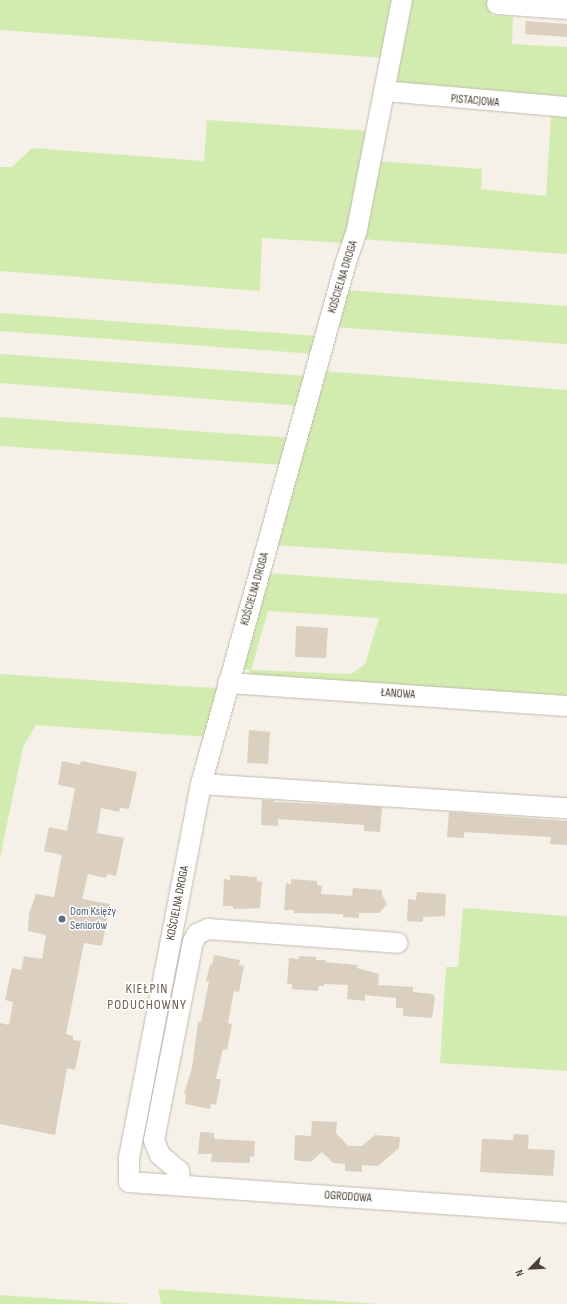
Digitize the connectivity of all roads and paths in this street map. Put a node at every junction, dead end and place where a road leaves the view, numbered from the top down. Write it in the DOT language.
graph roads {
  1 [pos="402,0"];
  2 [pos="523,3"];
  3 [pos="497,4"];
  4 [pos="567,8"];
  5 [pos="384,91"];
  6 [pos="567,107"];
  7 [pos="228,682"];
  8 [pos="567,706"];
  9 [pos="201,784"];
  10 [pos="567,808"];
  11 [pos="397,943"];
  12 [pos="129,1182"];
  13 [pos="180,1184"];
  14 [pos="567,1213"];
  1 -- 5 [label="street, KOŚCIELNA DROGA"];
  2 -- 3 [label="street"];
  2 -- 4 [label="street"];
  5 -- 6 [label="street, PISTACJOWA"];
  5 -- 7 [label="street, KOŚCIELNA DROGA"];
  7 -- 8 [label="street, ŁANOWA"];
  7 -- 9 [label="street, KOŚCIELNA DROGA"];
  9 -- 10 [label="street"];
  9 -- 12 [label="street, KOŚCIELNA DROGA"];
  11 -- 13 [label="street"];
  12 -- 13 [label="street, OGRODOWA"];
  13 -- 14 [label="street, OGRODOWA"];
}
